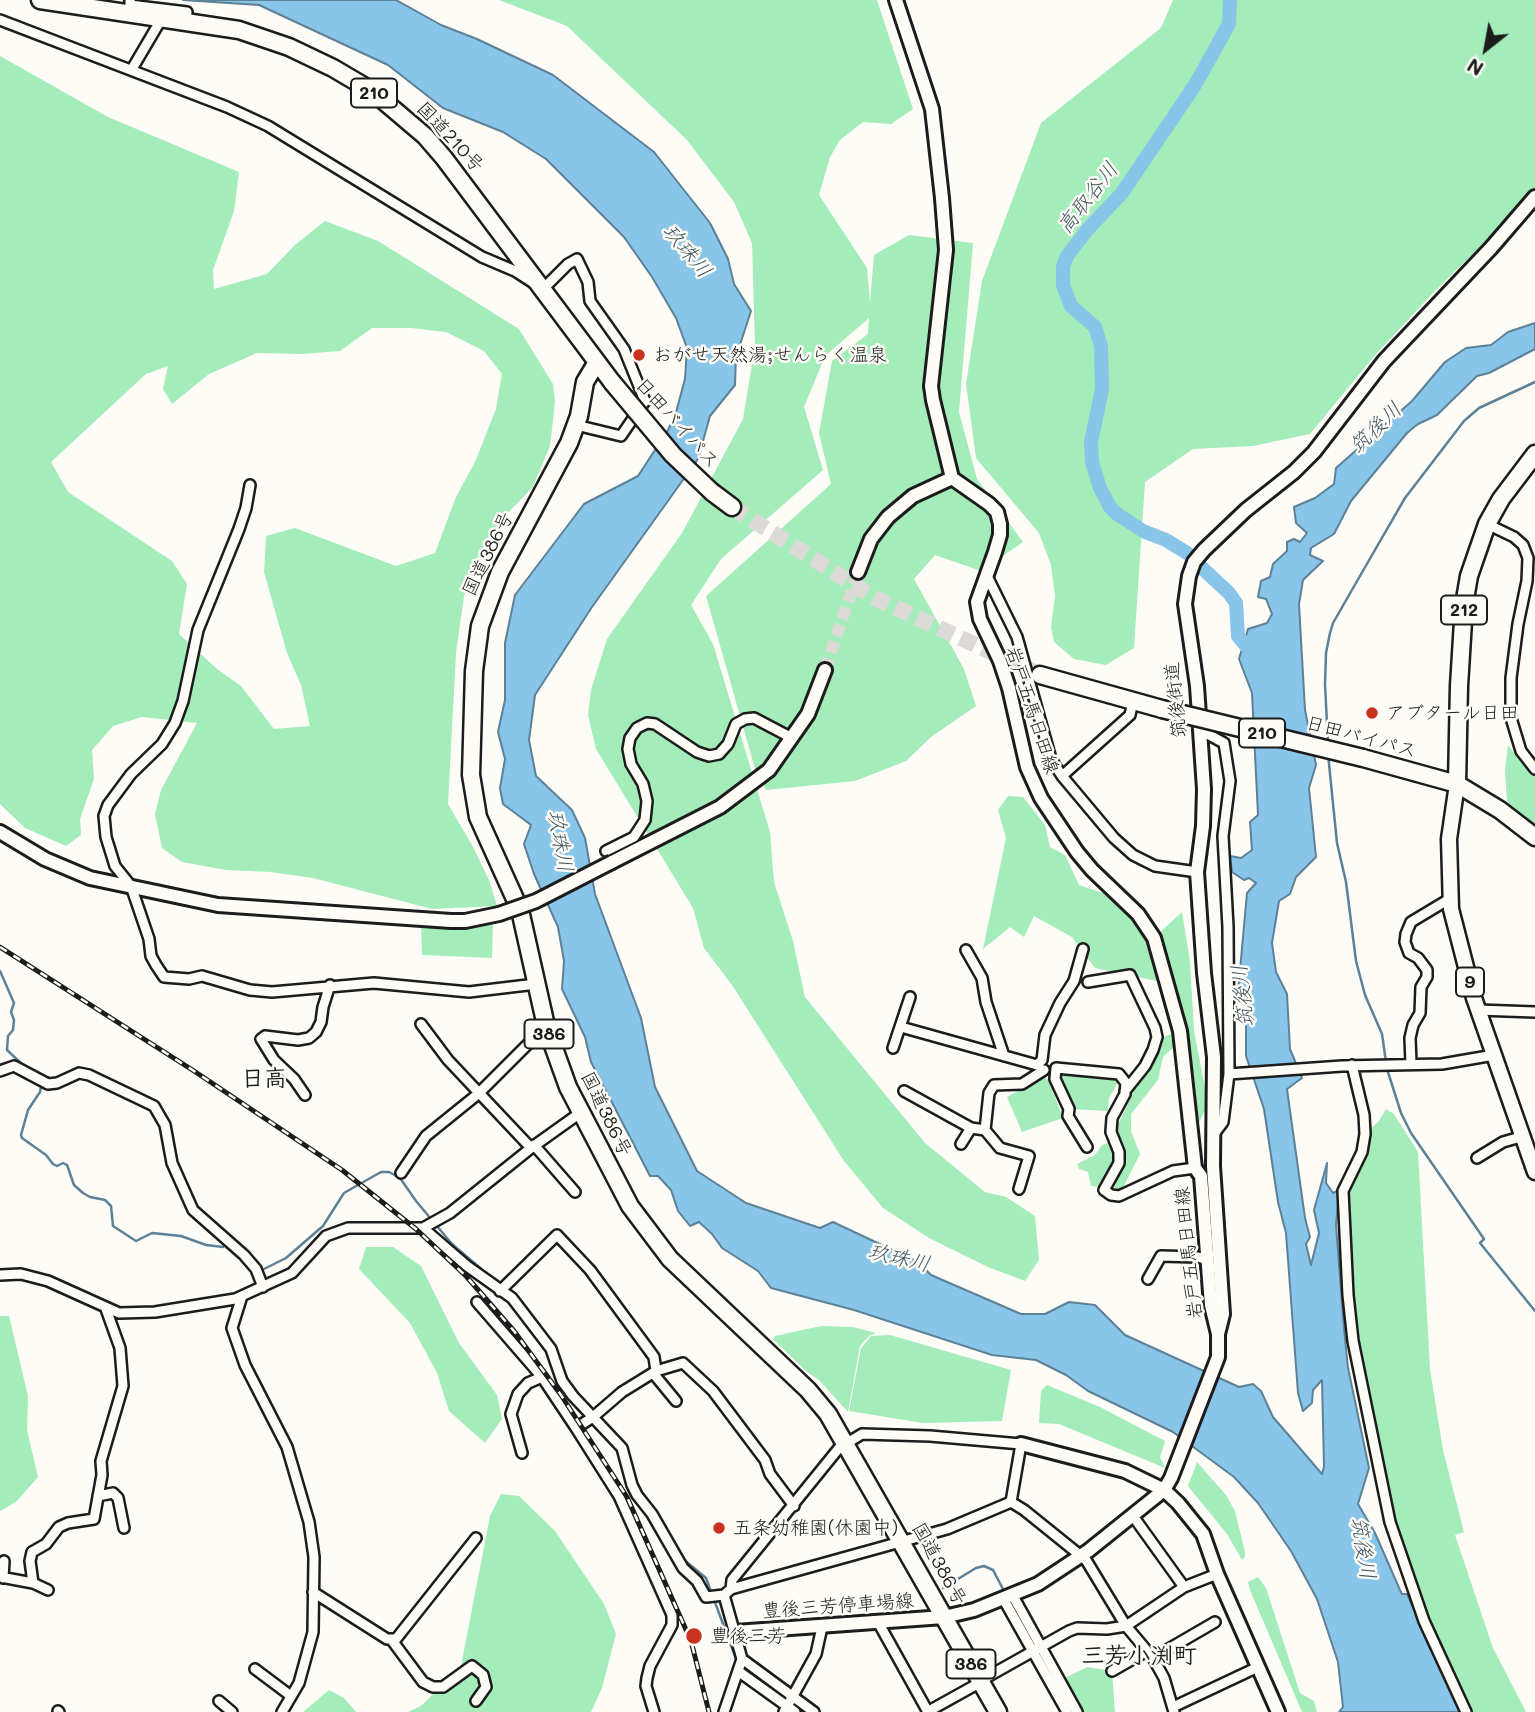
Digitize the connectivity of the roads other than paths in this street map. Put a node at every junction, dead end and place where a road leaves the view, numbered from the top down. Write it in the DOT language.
graph roads {
  1 [pos="40,0"];
  2 [pos="130,0"];
  3 [pos="896,0"];
  4 [pos="162,18"];
  5 [pos="0,20"];
  6 [pos="186,21"];
  7 [pos="132,69"];
  8 [pos="1535,197"];
  9 [pos="543,289"];
  10 [pos="597,362"];
  11 [pos="576,425"];
  12 [pos="1535,454"];
  13 [pos="952,478"];
  14 [pos="250,485"];
  15 [pos="732,507"];
  16 [pos="1487,524"];
  17 [pos="858,572"];
  18 [pos="988,578"];
  19 [pos="825,670"];
  20 [pos="1040,675"];
  21 [pos="1133,701"];
  22 [pos="1200,730"];
  23 [pos="793,738"];
  24 [pos="1535,769"];
  25 [pos="1062,776"];
  26 [pos="1457,784"];
  27 [pos="0,832"];
  28 [pos="1535,837"];
  29 [pos="609,857"];
  30 [pos="1197,872"];
  31 [pos="131,886"];
  32 [pos="1451,898"];
  33 [pos="1083,949"];
  34 [pos="966,950"];
  35 [pos="1088,982"];
  36 [pos="536,984"];
  37 [pos="330,985"];
  38 [pos="910,998"];
  39 [pos="1478,1010"];
  40 [pos="1535,1012"];
  41 [pos="421,1024"];
  42 [pos="547,1026"];
  43 [pos="901,1027"];
  44 [pos="893,1048"];
  45 [pos="1494,1055"];
  46 [pos="1004,1056"];
  47 [pos="1411,1064"];
  48 [pos="1347,1065"];
  49 [pos="1040,1068"];
  50 [pos="0,1070"];
  51 [pos="1229,1074"];
  52 [pos="1055,1075"];
  53 [pos="904,1091"];
  54 [pos="1125,1091"];
  55 [pos="478,1094"];
  56 [pos="305,1095"];
  57 [pos="580,1113"];
  58 [pos="971,1128"];
  59 [pos="985,1130"];
  60 [pos="1212,1135"];
  61 [pos="961,1144"];
  62 [pos="1529,1144"];
  63 [pos="532,1146"];
  64 [pos="1087,1147"];
  65 [pos="1477,1158"];
  66 [pos="1195,1167"];
  67 [pos="1535,1172"];
  68 [pos="401,1173"];
  69 [pos="1019,1189"];
  70 [pos="575,1192"];
  71 [pos="426,1226"];
  72 [pos="1209,1260"];
  73 [pos="0,1275"];
  74 [pos="1148,1279"];
  75 [pos="264,1287"];
  76 [pos="503,1288"];
  77 [pos="242,1296"];
  78 [pos="477,1302"];
  79 [pos="106,1309"];
  80 [pos="1218,1334"];
  81 [pos="654,1372"];
  82 [pos="542,1377"];
  83 [pos="676,1401"];
  84 [pos="596,1414"];
  85 [pos="576,1428"];
  86 [pos="847,1443"];
  87 [pos="1021,1444"];
  88 [pos="522,1453"];
  89 [pos="1164,1490"];
  90 [pos="98,1496"];
  91 [pos="1011,1502"];
  92 [pos="794,1506"];
  93 [pos="1133,1516"];
  94 [pos="124,1528"];
  95 [pos="476,1538"];
  96 [pos="902,1542"];
  97 [pos="1080,1556"];
  98 [pos="4,1560"];
  99 [pos="1217,1574"];
  100 [pos="2,1578"];
  101 [pos="33,1583"];
  102 [pos="1184,1587"];
  103 [pos="48,1590"];
  104 [pos="313,1592"];
  105 [pos="727,1592"];
  106 [pos="1009,1598"];
  107 [pos="944,1617"];
  108 [pos="878,1622"];
  109 [pos="1214,1622"];
  110 [pos="1126,1626"];
  111 [pos="822,1627"];
  112 [pos="735,1632"];
  113 [pos="391,1639"];
  114 [pos="1036,1649"];
  115 [pos="1150,1655"];
  116 [pos="742,1659"];
  117 [pos="1258,1667"];
  118 [pos="255,1669"];
  119 [pos="738,1671"];
  120 [pos="1112,1671"];
  121 [pos="981,1682"];
  122 [pos="291,1696"];
  123 [pos="793,1697"];
  124 [pos="219,1701"];
  125 [pos="477,1701"];
  126 [pos="1174,1709"];
  127 [pos="789,1710"];
  128 [pos="232,1712"];
  129 [pos="282,1712"];
  130 [pos="653,1712"];
  131 [pos="724,1712"];
  132 [pos="814,1712"];
  133 [pos="927,1712"];
  134 [pos="998,1712"];
  135 [pos="1068,1712"];
  136 [pos="1077,1712"];
  137 [pos="1278,1712"];
  138 [pos="1466,1712"];
  1 -- 4 [label="highway, 国道210号 / 210"];
  2 -- 6 [label="street"];
  3 -- 13 [label="street"];
  4 -- 6 [label="highway, 国道210号 / 210"];
  4 -- 7 [label="street"];
  5 -- 7 [label="street"];
  6 -- 9 [label="highway, 国道210号 / 210"];
  7 -- 9 [label="street"];
  8 -- 22 [label="street, 筑後街道"];
  9 -- 10 [label="highway, 国道210号 / 210"];
  9 -- 11 [label="street"];
  10 -- 11 [label="highway, 国道386号 / 386"];
  10 -- 15 [label="highway, 日田バイパス / 210, bridge"];
  11 -- 36 [label="highway, 国道386号 / 386"];
  12 -- 16 [label="highway, 212"];
  13 -- 17 [label="street"];
  13 -- 18 [label="street, 岩戸五馬日田線"];
  14 -- 31 [label="street"];
  16 -- 24 [label="street"];
  16 -- 26 [label="highway, 212"];
  18 -- 25 [label="street"];
  18 -- 66 [label="street, 岩戸五馬日田線"];
  19 -- 23 [label="street"];
  20 -- 21 [label="highway, 日田バイパス / 210"];
  21 -- 25 [label="street"];
  21 -- 26 [label="highway, 日田バイパス / 210, bridge"];
  22 -- 30 [label="street, 筑後街道"];
  22 -- 51 [label="street"];
  23 -- 29 [label="street"];
  23 -- 29 [label="street"];
  25 -- 30 [label="street"];
  26 -- 28 [label="highway, 日田バイパス / 210"];
  26 -- 32 [label="main road, 9"];
  27 -- 31 [label="street"];
  29 -- 31 [label="street, bridge"];
  30 -- 60 [label="street, 筑後街道"];
  31 -- 37 [label="street"];
  32 -- 39 [label="main road, 9"];
  32 -- 47 [label="street"];
  33 -- 49 [label="street"];
  34 -- 46 [label="street"];
  35 -- 54 [label="street"];
  36 -- 37 [label="street"];
  36 -- 42 [label="highway, 国道386号 / 386"];
  37 -- 56 [label="street"];
  38 -- 43 [label="street"];
  39 -- 40 [label="street"];
  39 -- 45 [label="main road, 9"];
  41 -- 55 [label="street"];
  42 -- 55 [label="street"];
  42 -- 57 [label="highway, 国道386号 / 386"];
  43 -- 44 [label="street"];
  43 -- 46 [label="street"];
  45 -- 47 [label="street"];
  45 -- 62 [label="main road, 9"];
  46 -- 49 [label="street"];
  47 -- 48 [label="street"];
  48 -- 51 [label="street"];
  48 -- 138 [label="street"];
  49 -- 52 [label="street"];
  49 -- 59 [label="street"];
  50 -- 75 [label="street"];
  51 -- 60 [label="street"];
  52 -- 54 [label="street"];
  52 -- 64 [label="street"];
  53 -- 58 [label="street"];
  54 -- 66 [label="street"];
  55 -- 63 [label="street"];
  55 -- 68 [label="street"];
  57 -- 63 [label="street"];
  57 -- 86 [label="highway, 国道386号 / 386"];
  58 -- 59 [label="street"];
  58 -- 61 [label="street"];
  59 -- 69 [label="street"];
  60 -- 80 [label="street, 筑後街道"];
  62 -- 65 [label="street"];
  62 -- 67 [label="main road, 9"];
  63 -- 70 [label="street"];
  63 -- 71 [label="street"];
  66 -- 72 [label="street, 岩戸五馬日田線"];
  71 -- 75 [label="street"];
  71 -- 76 [label="street"];
  72 -- 74 [label="street"];
  72 -- 80 [label="street, 岩戸五馬日田線"];
  73 -- 79 [label="street"];
  75 -- 77 [label="street"];
  76 -- 81 [label="street"];
  76 -- 84 [label="street"];
  77 -- 79 [label="street"];
  77 -- 104 [label="street"];
  78 -- 82 [label="street"];
  79 -- 90 [label="street"];
  80 -- 89 [label="street, 岩戸五馬日田線"];
  81 -- 83 [label="street"];
  81 -- 84 [label="street"];
  81 -- 92 [label="street"];
  82 -- 85 [label="street"];
  82 -- 88 [label="street"];
  84 -- 85 [label="street"];
  84 -- 105 [label="street"];
  85 -- 130 [label="street"];
  86 -- 87 [label="street"];
  86 -- 92 [label="street"];
  86 -- 96 [label="highway, 国道386号 / 386"];
  87 -- 89 [label="street"];
  87 -- 91 [label="street"];
  89 -- 93 [label="street, 岩戸五馬日田線"];
  89 -- 99 [label="street"];
  90 -- 94 [label="street"];
  90 -- 101 [label="street"];
  91 -- 96 [label="street"];
  91 -- 97 [label="street"];
  92 -- 105 [label="street"];
  93 -- 97 [label="street, 岩戸五馬日田線"];
  93 -- 102 [label="street"];
  95 -- 113 [label="street"];
  96 -- 105 [label="street"];
  96 -- 107 [label="highway, 国道386号 / 386"];
  97 -- 106 [label="street, 岩戸五馬日田線"];
  97 -- 110 [label="street"];
  98 -- 100 [label="street"];
  99 -- 102 [label="street"];
  99 -- 117 [label="street"];
  100 -- 101 [label="street"];
  101 -- 103 [label="street"];
  102 -- 110 [label="street"];
  104 -- 113 [label="street"];
  104 -- 122 [label="street"];
  105 -- 112 [label="street"];
  106 -- 107 [label="street, 岩戸五馬日田線"];
  106 -- 114 [label="street"];
  107 -- 108 [label="street, 豊後三芳停車場線"];
  107 -- 121 [label="highway, 国道386号 / 386"];
  108 -- 111 [label="street, 豊後三芳停車場線"];
  108 -- 133 [label="street"];
  109 -- 115 [label="street"];
  110 -- 114 [label="street"];
  110 -- 115 [label="street"];
  111 -- 112 [label="street, 豊後三芳停車場線"];
  111 -- 123 [label="street"];
  112 -- 116 [label="street"];
  113 -- 125 [label="street"];
  114 -- 121 [label="street"];
  114 -- 135 [label="street"];
  114 -- 136 [label="street"];
  115 -- 120 [label="street"];
  115 -- 126 [label="street"];
  116 -- 119 [label="street"];
  116 -- 123 [label="street"];
  117 -- 126 [label="street"];
  117 -- 137 [label="street"];
  118 -- 122 [label="street"];
  119 -- 127 [label="street"];
  119 -- 131 [label="street"];
  121 -- 133 [label="street"];
  121 -- 134 [label="highway, 国道386号 / 386"];
  122 -- 129 [label="street"];
  123 -- 127 [label="street"];
  123 -- 132 [label="street"];
  124 -- 128 [label="street"];
}
